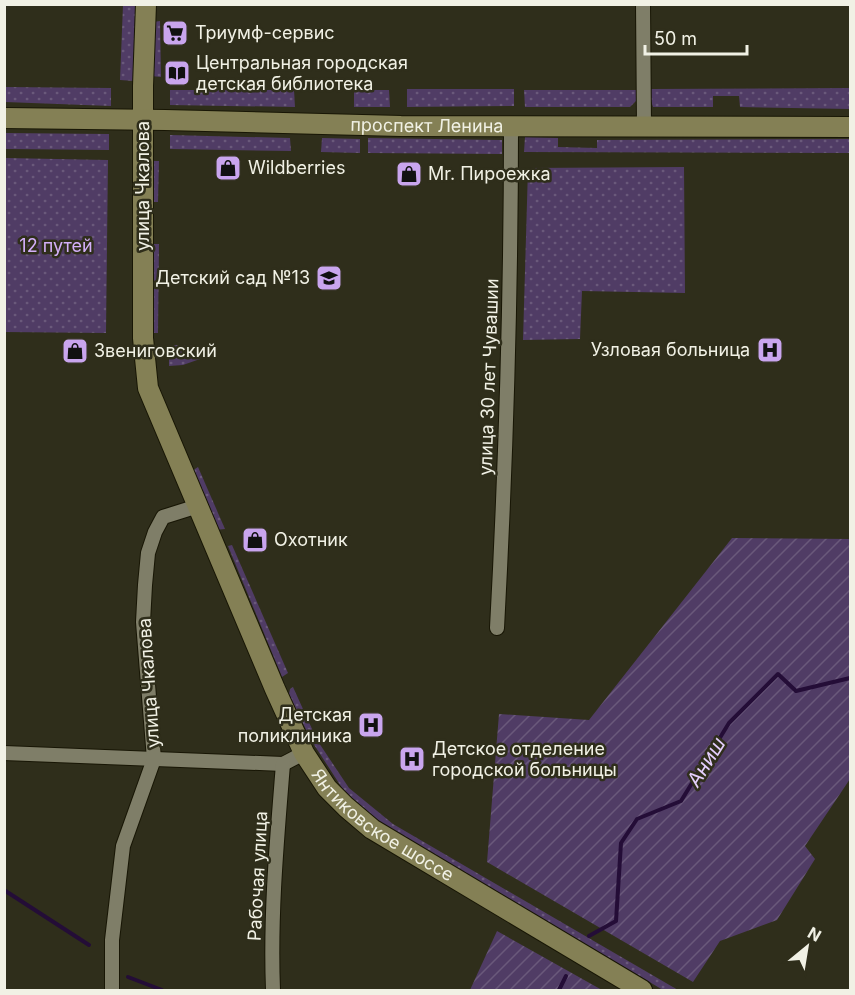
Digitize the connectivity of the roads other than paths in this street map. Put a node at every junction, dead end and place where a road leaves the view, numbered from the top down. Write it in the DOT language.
graph roads {
  1 [pos="146,4"];
  2 [pos="643,4"];
  3 [pos="4,118"];
  4 [pos="143,120"];
  5 [pos="511,126"];
  6 [pos="644,126"];
  7 [pos="850,127"];
  8 [pos="154,403"];
  9 [pos="198,506"];
  10 [pos="496,628"];
  11 [pos="4,753"];
  12 [pos="304,753"];
  13 [pos="154,759"];
  14 [pos="283,764"];
  15 [pos="112,990"];
  16 [pos="273,990"];
  17 [pos="642,990"];
  1 -- 4 [label="main road, улица Чкалова"];
  2 -- 6 [label="street"];
  3 -- 4 [label="main road, проспект Ленина"];
  4 -- 5 [label="main road, проспект Ленина"];
  4 -- 8 [label="main road, улица Чкалова"];
  5 -- 6 [label="main road, проспект Ленина"];
  5 -- 10 [label="street, улица 30 лет Чувашии"];
  6 -- 7 [label="main road, проспект Ленина"];
  8 -- 9 [label="main road, Янтиковское шоссе"];
  9 -- 12 [label="main road, Янтиковское шоссе"];
  9 -- 13 [label="street, улица Чкалова"];
  11 -- 13 [label="street"];
  12 -- 14 [label="street"];
  12 -- 17 [label="main road, Янтиковское шоссе"];
  13 -- 14 [label="street"];
  13 -- 15 [label="street, улица Чкалова"];
  14 -- 16 [label="street, Рабочая улица"];
}
